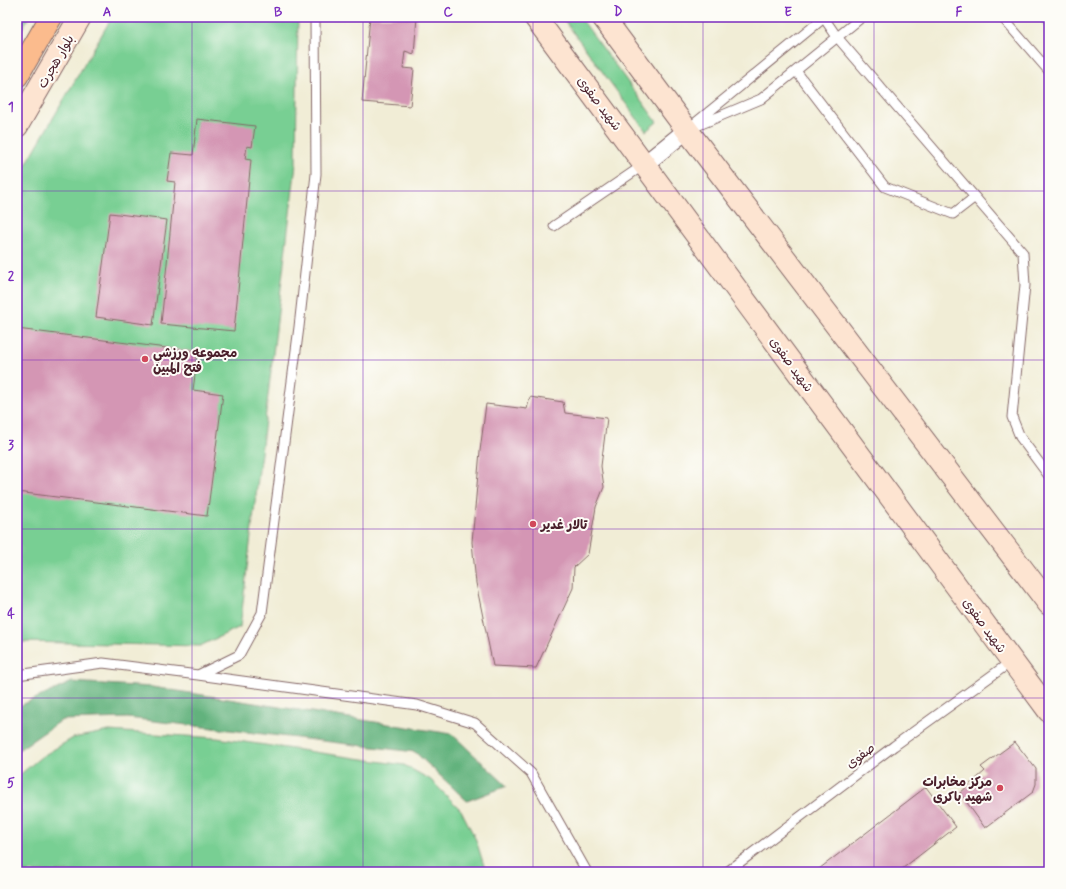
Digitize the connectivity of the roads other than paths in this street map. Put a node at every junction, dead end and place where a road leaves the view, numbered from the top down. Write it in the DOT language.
graph roads {
  1 [pos="51,17"];
  2 [pos="80,17"];
  3 [pos="315,17"];
  4 [pos="535,17"];
  5 [pos="603,17"];
  6 [pos="824,17"];
  7 [pos="862,17"];
  8 [pos="1002,17"];
  9 [pos="838,37"];
  10 [pos="796,71"];
  11 [pos="1049,71"];
  12 [pos="17,76"];
  13 [pos="17,126"];
  14 [pos="686,130"];
  15 [pos="645,164"];
  16 [pos="975,197"];
  17 [pos="554,226"];
  18 [pos="1049,476"];
  19 [pos="1049,604"];
  20 [pos="1012,661"];
  21 [pos="17,675"];
  22 [pos="198,675"];
  23 [pos="1049,711"];
  24 [pos="587,872"];
  25 [pos="727,872"];
  1 -- 12 [label="highway"];
  2 -- 13 [label="street, بلوار هجرت"];
  3 -- 22 [label="lane"];
  4 -- 15 [label="street, شهید صفوی"];
  5 -- 14 [label="street"];
  6 -- 9 [label="lane"];
  6 -- 14 [label="lane"];
  7 -- 9 [label="lane"];
  8 -- 11 [label="lane"];
  9 -- 10 [label="lane"];
  9 -- 16 [label="lane"];
  10 -- 14 [label="lane"];
  10 -- 16 [label="lane"];
  14 -- 15 [label="street"];
  14 -- 19 [label="street"];
  15 -- 17 [label="lane"];
  15 -- 20 [label="street, شهید صفوی"];
  16 -- 18 [label="lane"];
  20 -- 23 [label="street, شهید صفوی"];
  20 -- 25 [label="lane, صفوی"];
  21 -- 22 [label="lane"];
  22 -- 24 [label="lane"];
}
